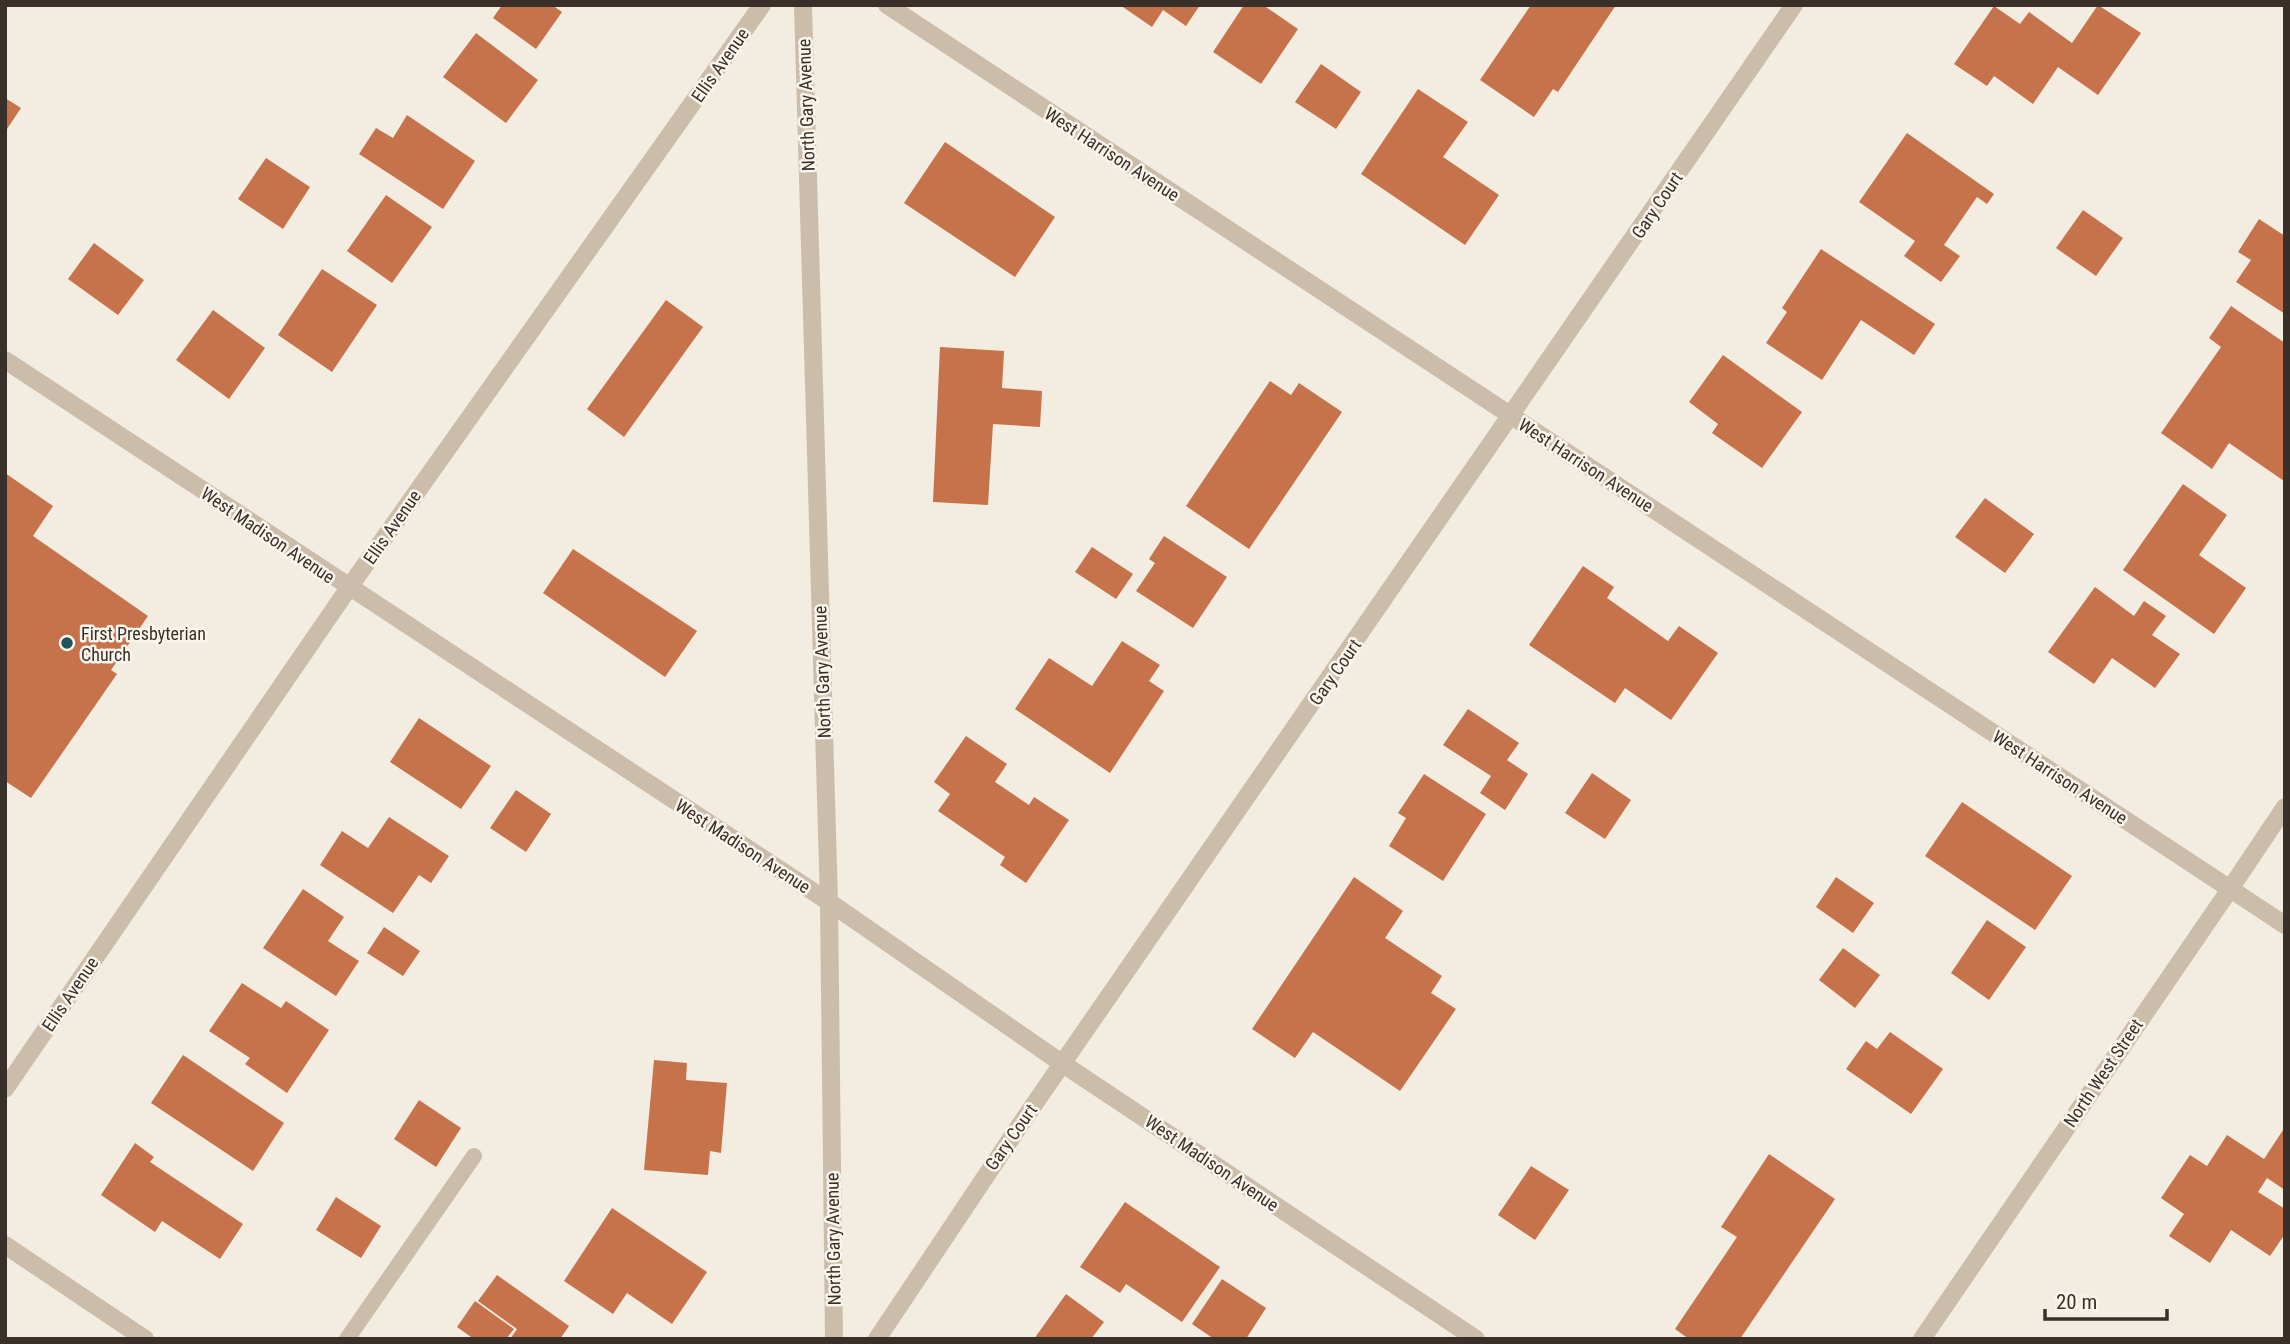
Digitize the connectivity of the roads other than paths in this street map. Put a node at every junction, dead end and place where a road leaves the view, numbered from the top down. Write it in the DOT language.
graph roads {
  1 [pos="762,5"];
  2 [pos="803,5"];
  3 [pos="887,5"];
  4 [pos="1794,5"];
  5 [pos="5,359"];
  6 [pos="1512,417"];
  7 [pos="348,589"];
  8 [pos="2285,807"];
  9 [pos="2230,889"];
  10 [pos="829,902"];
  11 [pos="2285,925"];
  12 [pos="1063,1064"];
  13 [pos="5,1089"];
  14 [pos="474,1156"];
  15 [pos="5,1245"];
  16 [pos="145,1339"];
  17 [pos="347,1339"];
  18 [pos="834,1339"];
  19 [pos="877,1339"];
  20 [pos="1476,1339"];
  21 [pos="1922,1339"];
  1 -- 7 [label="street, Ellis Avenue"];
  2 -- 10 [label="street, North Gary Avenue"];
  3 -- 6 [label="street, West Harrison Avenue"];
  4 -- 6 [label="street, Gary Court"];
  5 -- 7 [label="street, West Madison Avenue"];
  6 -- 9 [label="street, West Harrison Avenue"];
  6 -- 12 [label="street, Gary Court"];
  7 -- 10 [label="street, West Madison Avenue"];
  7 -- 13 [label="street, Ellis Avenue"];
  8 -- 9 [label="street, North West Street"];
  9 -- 11 [label="street, West Harrison Avenue"];
  9 -- 21 [label="street, North West Street"];
  10 -- 12 [label="street, West Madison Avenue"];
  10 -- 18 [label="street, North Gary Avenue"];
  12 -- 19 [label="street, Gary Court"];
  12 -- 20 [label="street, West Madison Avenue"];
  14 -- 17 [label="lane"];
  15 -- 16 [label="street"];
}
